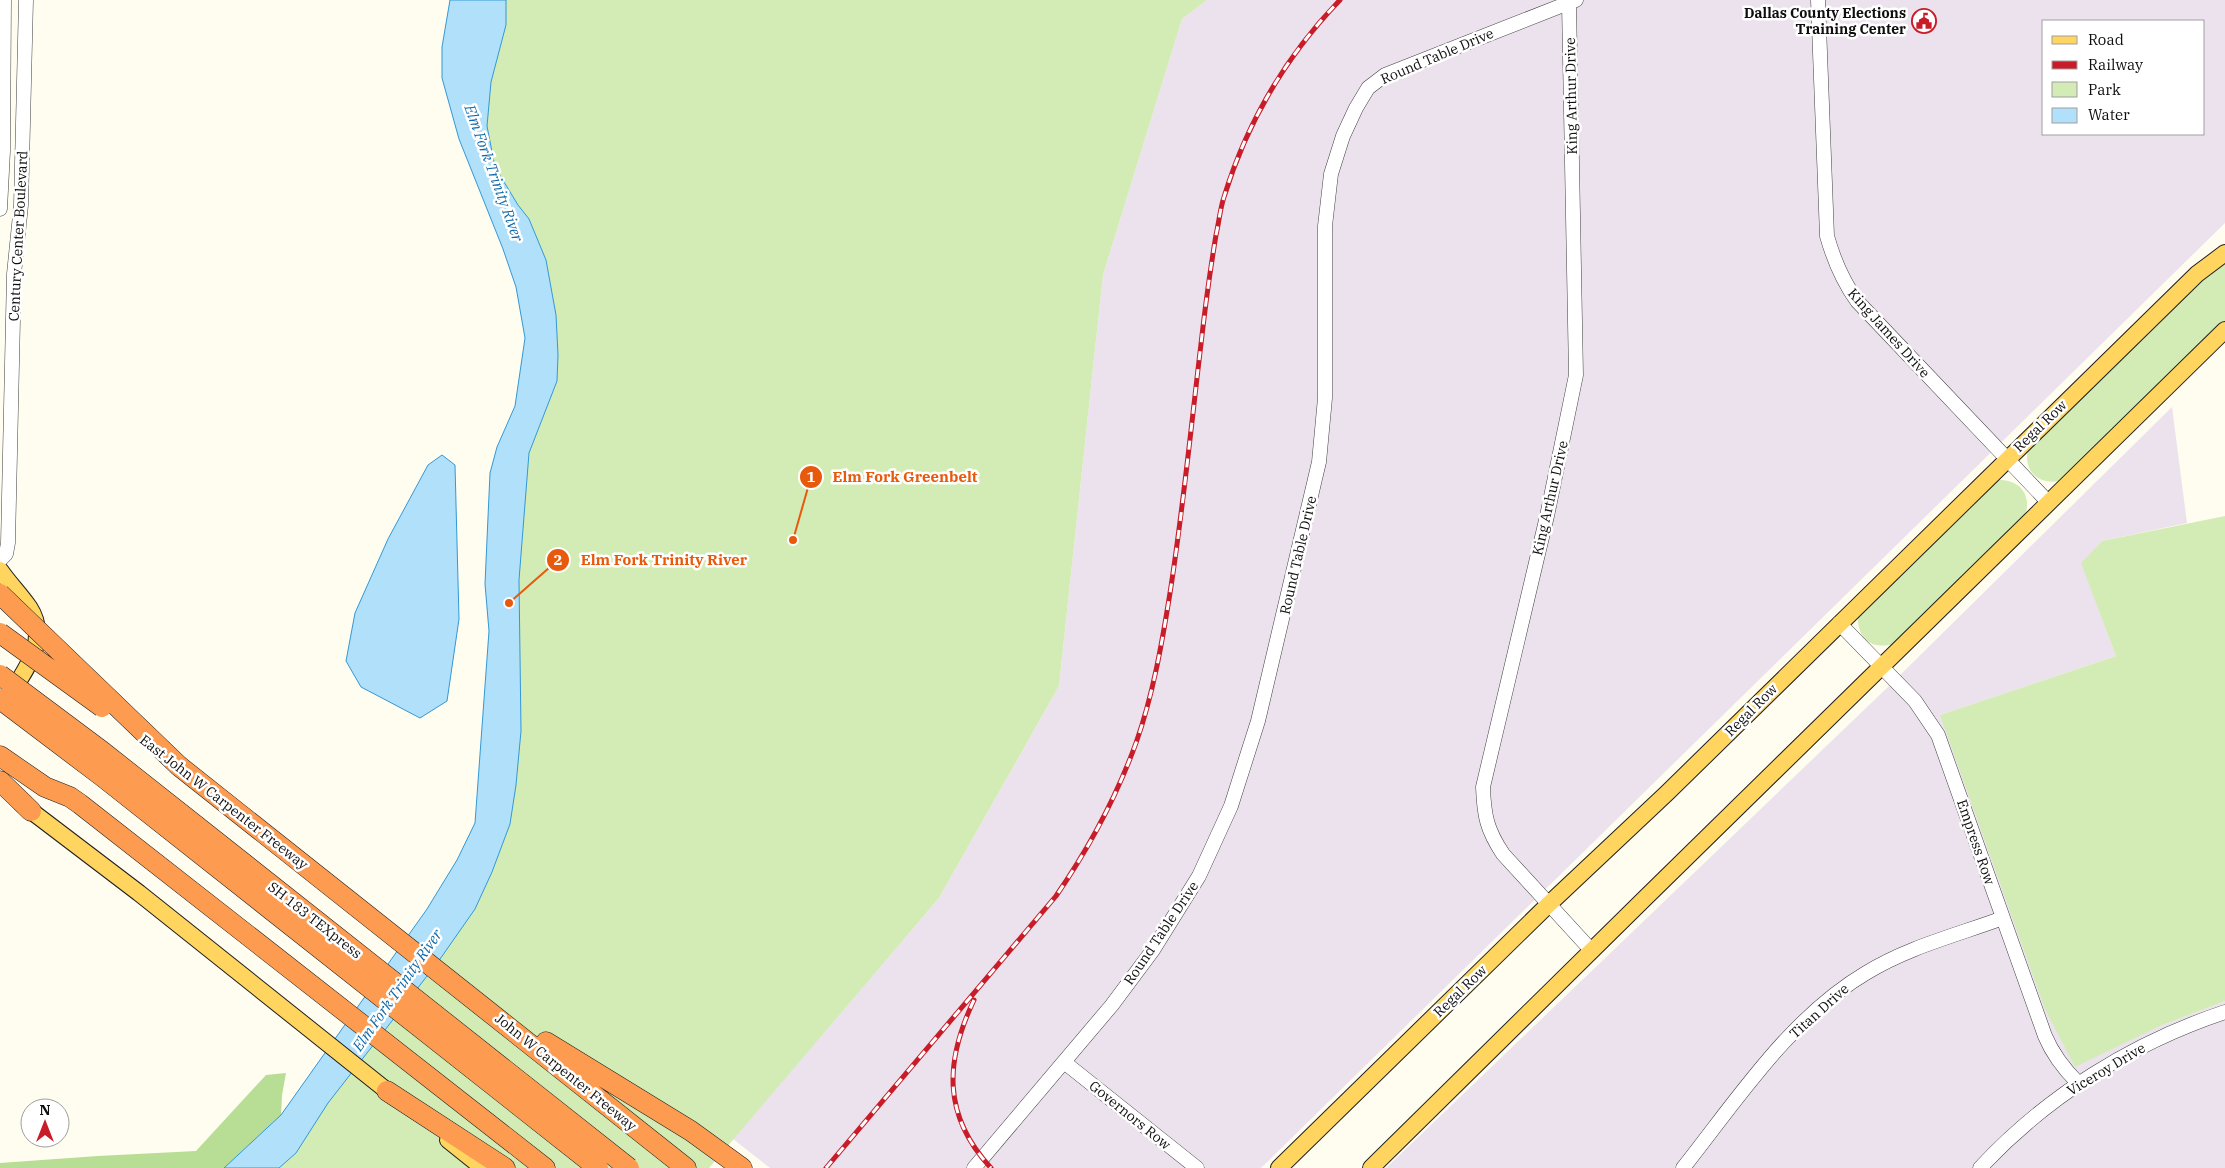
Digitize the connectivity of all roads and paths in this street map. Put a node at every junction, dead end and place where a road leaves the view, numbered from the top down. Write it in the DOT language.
graph roads {
  1 [pos="4,0"];
  2 [pos="26,0"];
  3 [pos="1818,0"];
  4 [pos="1573,2"];
  5 [pos="21,205"];
  6 [pos="0,206"];
  7 [pos="2225,253"];
  8 [pos="2225,330"];
  9 [pos="2007,459"];
  10 [pos="2049,504"];
  11 [pos="0,560"];
  12 [pos="0,570"];
  13 [pos="0,594"];
  14 [pos="1839,623"];
  15 [pos="0,633"];
  16 [pos="1883,667"];
  17 [pos="0,675"];
  18 [pos="0,699"];
  19 [pos="0,711"];
  20 [pos="0,740"];
  21 [pos="0,756"];
  22 [pos="179,766"];
  23 [pos="0,782"];
  24 [pos="0,789"];
  25 [pos="70,797"];
  26 [pos="31,810"];
  27 [pos="1549,904"];
  28 [pos="2003,918"];
  29 [pos="1591,950"];
  30 [pos="445,976"];
  31 [pos="471,996"];
  32 [pos="2225,1012"];
  33 [pos="1064,1062"];
  34 [pos="2078,1083"];
  35 [pos="387,1092"];
  36 [pos="483,1168"];
  37 [pos="505,1168"];
  38 [pos="545,1168"];
  39 [pos="598,1168"];
  40 [pos="628,1168"];
  41 [pos="686,1168"];
  42 [pos="742,1168"];
  43 [pos="974,1168"];
  44 [pos="1197,1168"];
  45 [pos="1279,1168"];
  46 [pos="1371,1168"];
  47 [pos="1682,1168"];
  48 [pos="1980,1168"];
  1 -- 6 [label="street, Century Center Boulevard"];
  2 -- 5 [label="street, Century Center Boulevard"];
  3 -- 9 [label="street, King James Drive"];
  4 -- 27 [label="street, King Arthur Drive"];
  4 -- 33 [label="street, Round Table Drive"];
  5 -- 6 [label="street"];
  5 -- 11 [label="street, Century Center Boulevard"];
  7 -- 9 [label="main road, Regal Row"];
  8 -- 10 [label="main road"];
  9 -- 10 [label="street, King James Drive"];
  9 -- 14 [label="main road, Regal Row"];
  10 -- 16 [label="main road"];
  12 -- 19 [label="main road"];
  13 -- 22 [label="highway, bridge"];
  14 -- 16 [label="street, Empress Row"];
  14 -- 27 [label="main road, Regal Row"];
  15 -- 22 [label="highway, East John W Carpenter Freeway, bridge"];
  16 -- 28 [label="street, Empress Row"];
  16 -- 29 [label="main road"];
  17 -- 40 [label="highway, SH 183 TEXpress, bridge"];
  18 -- 39 [label="highway, SH 183 TEXpress, bridge"];
  20 -- 25 [label="highway"];
  21 -- 25 [label="highway"];
  22 -- 30 [label="highway, East John W Carpenter Freeway"];
  23 -- 26 [label="highway"];
  24 -- 26 [label="main road"];
  25 -- 38 [label="highway"];
  26 -- 35 [label="main road"];
  27 -- 29 [label="street, King Arthur Drive"];
  27 -- 45 [label="main road, Regal Row"];
  28 -- 34 [label="street, Empress Row"];
  28 -- 47 [label="street, Titan Drive"];
  29 -- 46 [label="main road"];
  30 -- 31 [label="highway, John W Carpenter Freeway"];
  31 -- 41 [label="highway, John W Carpenter Freeway"];
  31 -- 42 [label="highway"];
  32 -- 34 [label="street, Viceroy Drive"];
  33 -- 43 [label="street, Round Table Drive"];
  33 -- 44 [label="street, Governors Row"];
  34 -- 48 [label="street, Viceroy Drive"];
  35 -- 36 [label="main road"];
  35 -- 37 [label="highway"];
}
